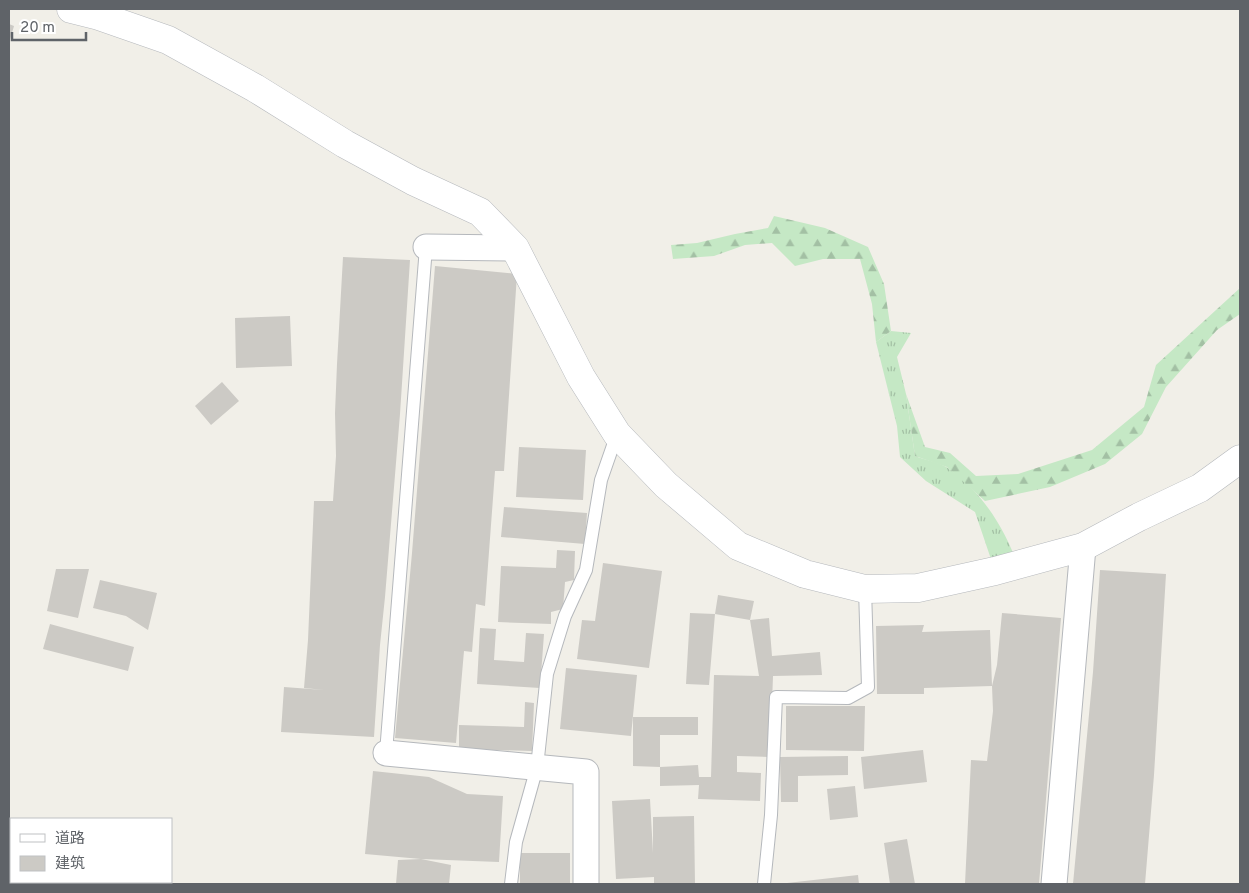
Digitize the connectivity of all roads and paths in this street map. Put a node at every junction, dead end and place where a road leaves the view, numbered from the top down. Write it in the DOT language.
graph roads {
  1 [pos="71,9"];
  2 [pos="426,247"];
  3 [pos="515,248"];
  4 [pos="617,434"];
  5 [pos="1240,459"];
  6 [pos="1083,547"];
  7 [pos="865,589"];
  8 [pos="386,753"];
  9 [pos="537,767"];
  10 [pos="511,884"];
  11 [pos="586,884"];
  12 [pos="764,884"];
  13 [pos="1054,884"];
  1 -- 3 [label="street"];
  2 -- 3 [label="street"];
  2 -- 8 [label="lane"];
  3 -- 4 [label="street"];
  4 -- 7 [label="street"];
  4 -- 9 [label="lane"];
  5 -- 6 [label="street"];
  6 -- 7 [label="street"];
  6 -- 13 [label="street"];
  7 -- 12 [label="lane"];
  8 -- 9 [label="street"];
  9 -- 10 [label="lane"];
  9 -- 11 [label="street"];
}
